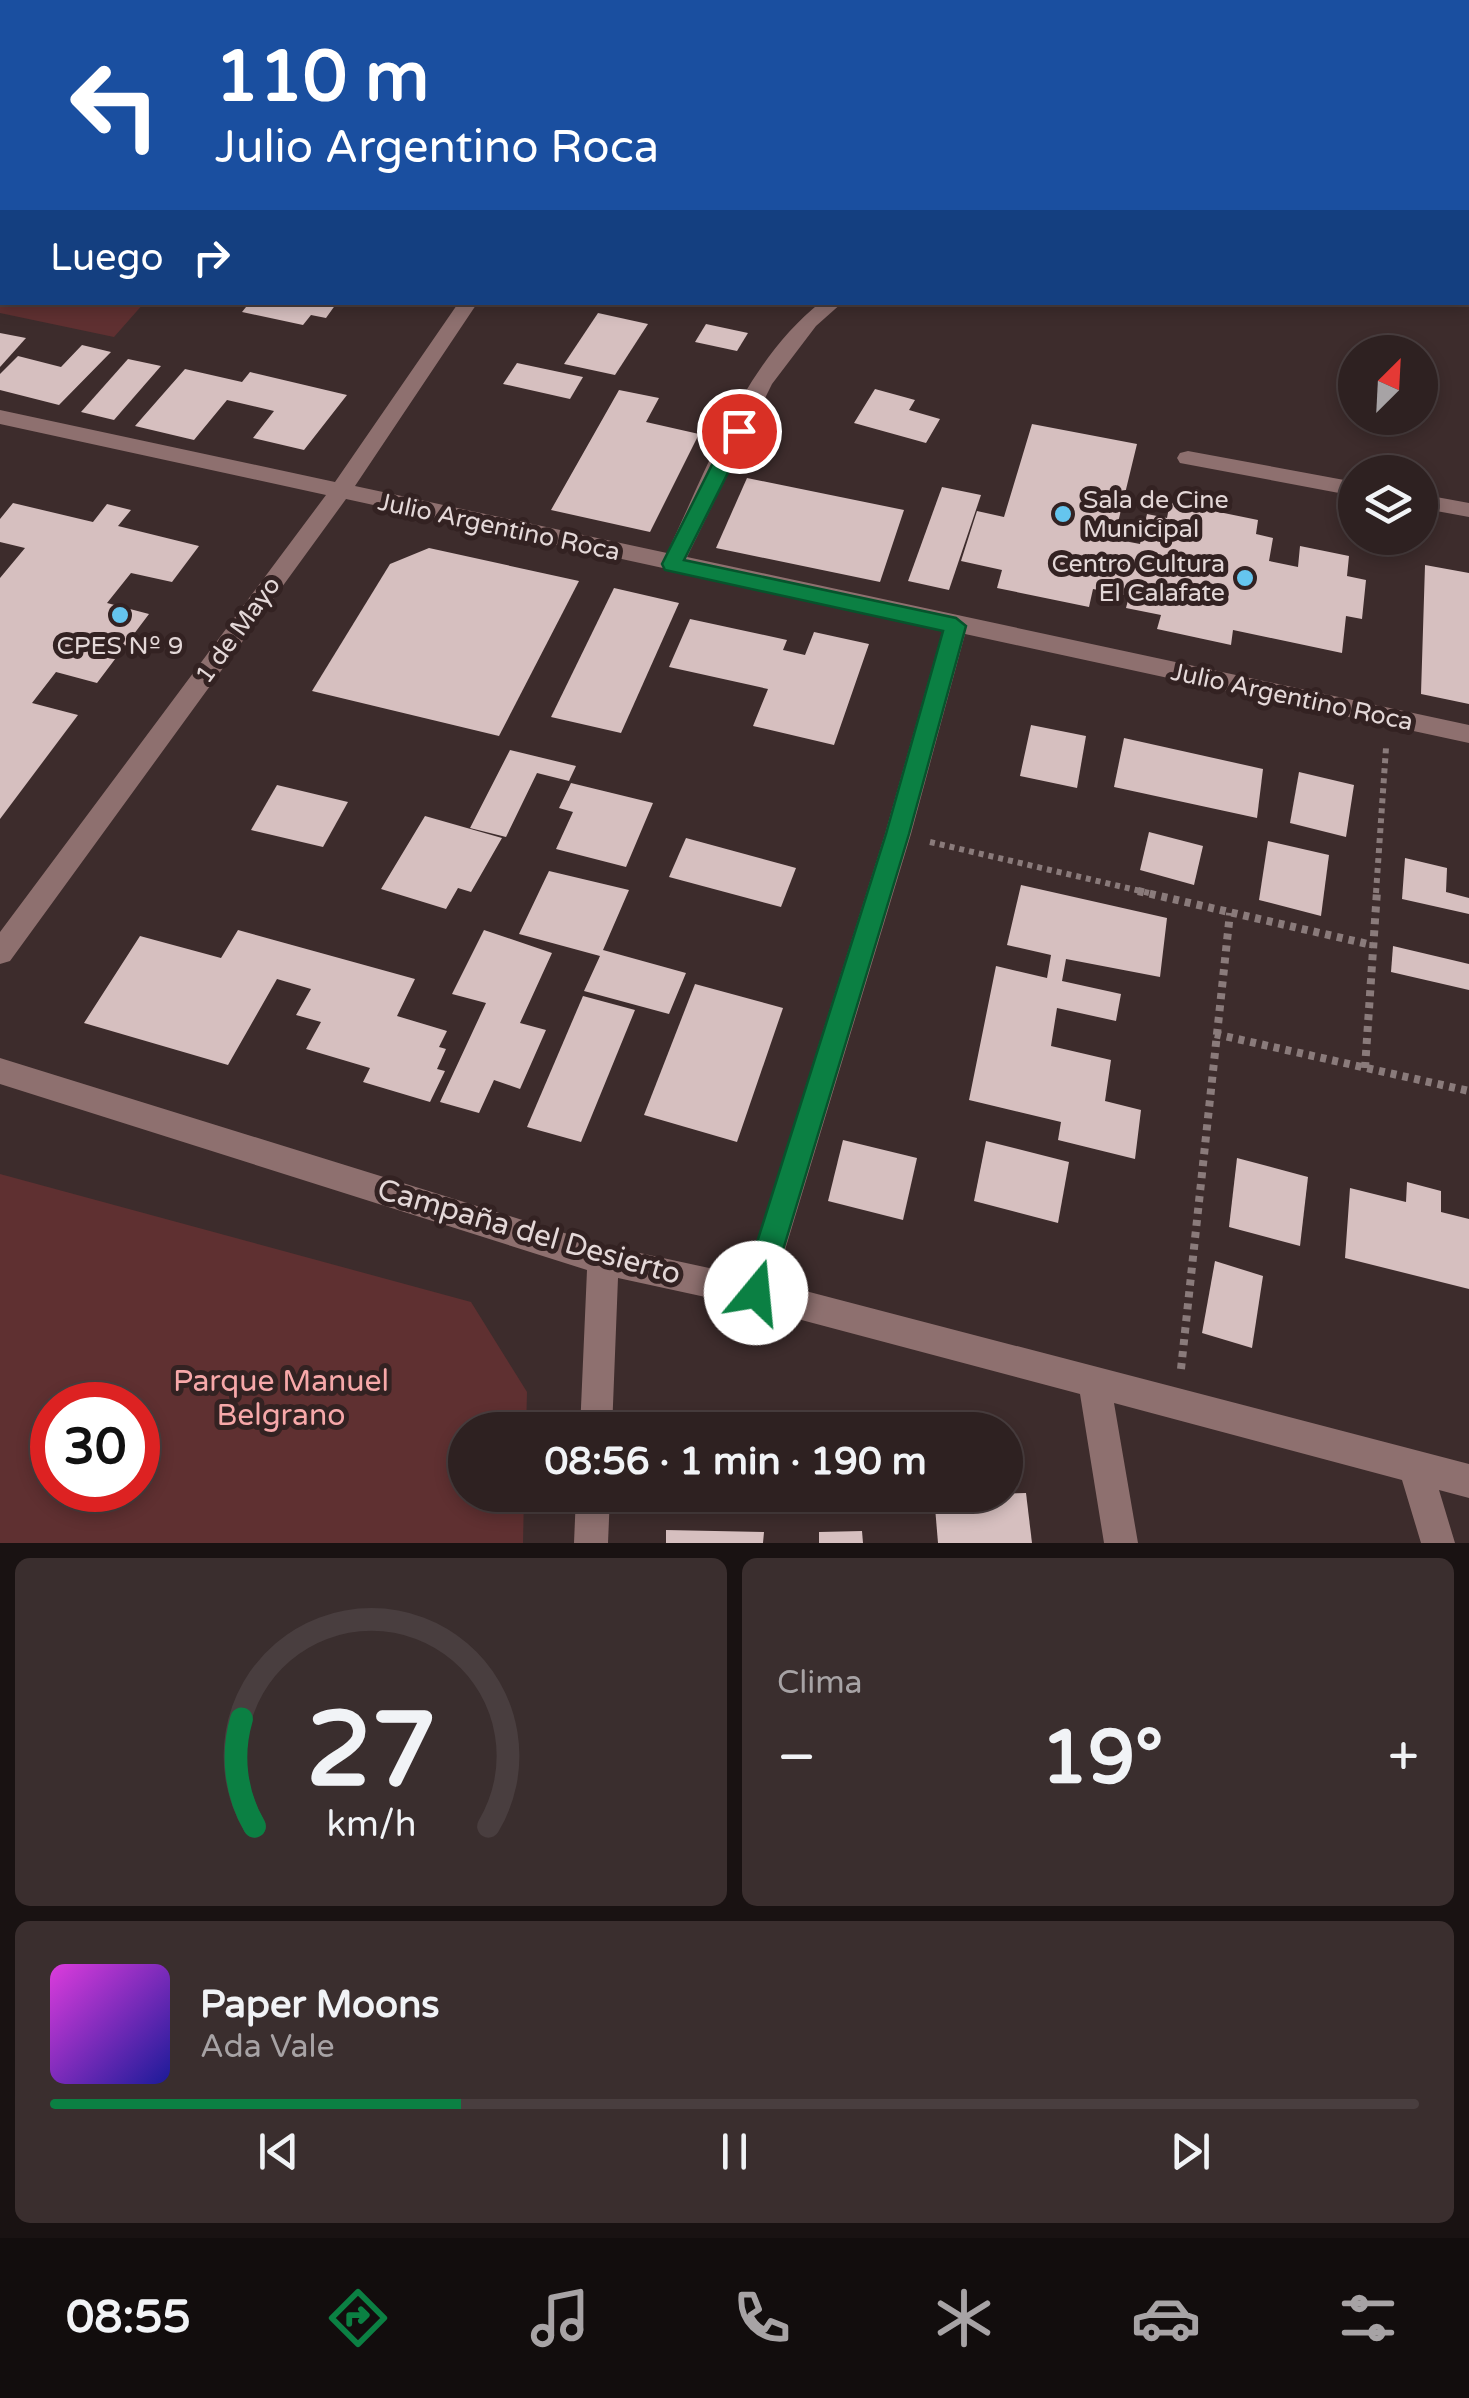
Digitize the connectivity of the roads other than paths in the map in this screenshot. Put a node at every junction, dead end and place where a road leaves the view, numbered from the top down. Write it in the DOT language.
graph roads {
  1 [pos="464,305"];
  2 [pos="830,305"];
  3 [pos="0,417"];
  4 [pos="1188,458"];
  5 [pos="1338,486"];
  6 [pos="339,492"];
  7 [pos="1438,504"];
  8 [pos="1469,510"];
  9 [pos="672,564"];
  10 [pos="956,626"];
  11 [pos="1469,734"];
  12 [pos="0,953"];
  13 [pos="0,1071"];
  14 [pos="603,1260"];
  15 [pos="756,1293"];
  16 [pos="1095,1384"];
  17 [pos="597,1412"];
  18 [pos="1416,1467"];
  19 [pos="1469,1481"];
  20 [pos="592,1512"];
  21 [pos="591,1543"];
  22 [pos="1121,1543"];
  23 [pos="1438,1543"];
  1 -- 6 [label="street, 1 de Mayo"];
  2 -- 9 [label="street"];
  3 -- 6 [label="street, Julio Argentino Roca"];
  4 -- 5 [label="street"];
  6 -- 9 [label="street, Julio Argentino Roca"];
  6 -- 12 [label="street, 1 de Mayo"];
  7 -- 8 [label="street"];
  9 -- 10 [label="street, Julio Argentino Roca"];
  10 -- 11 [label="street, Julio Argentino Roca"];
  10 -- 15 [label="street"];
  13 -- 14 [label="street, Campaña del Desierto"];
  14 -- 15 [label="street, Campaña del Desierto"];
  14 -- 17 [label="street"];
  15 -- 16 [label="street, Campaña del Desierto"];
  16 -- 18 [label="street, Campaña del Desierto"];
  16 -- 22 [label="street"];
  18 -- 19 [label="street, Campaña del Desierto"];
  18 -- 23 [label="street"];
  20 -- 21 [label="street"];
}
